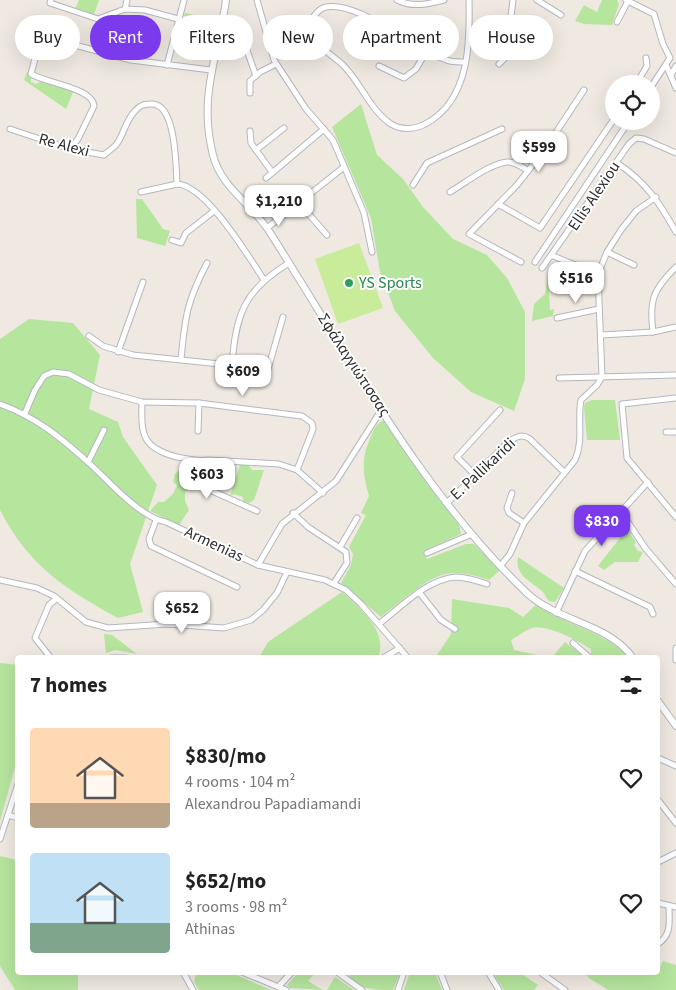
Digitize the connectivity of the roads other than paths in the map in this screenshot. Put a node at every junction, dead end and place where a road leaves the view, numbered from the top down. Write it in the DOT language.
graph roads {
  1 [pos="51,0"];
  2 [pos="127,0"];
  3 [pos="184,0"];
  4 [pos="226,0"];
  5 [pos="257,0"];
  6 [pos="397,0"];
  7 [pos="444,0"];
  8 [pos="469,0"];
  9 [pos="513,0"];
  10 [pos="537,0"];
  11 [pos="627,0"];
  12 [pos="125,9"];
  13 [pos="179,15"];
  14 [pos="360,15"];
  15 [pos="561,15"];
  16 [pos="171,17"];
  17 [pos="617,22"];
  18 [pos="171,48"];
  19 [pos="646,58"];
  20 [pos="250,60"];
  21 [pos="421,60"];
  22 [pos="447,60"];
  23 [pos="465,62"];
  24 [pos="276,64"];
  25 [pos="499,64"];
  26 [pos="167,65"];
  27 [pos="666,65"];
  28 [pos="379,66"];
  29 [pos="676,66"];
  30 [pos="211,70"];
  31 [pos="642,75"];
  32 [pos="659,75"];
  33 [pos="671,75"];
  34 [pos="256,76"];
  35 [pos="676,88"];
  36 [pos="584,90"];
  37 [pos="250,93"];
  38 [pos="284,128"];
  39 [pos="324,128"];
  40 [pos="10,129"];
  41 [pos="502,129"];
  42 [pos="607,130"];
  43 [pos="623,130"];
  44 [pos="250,131"];
  45 [pos="595,148"];
  46 [pos="70,149"];
  47 [pos="256,150"];
  48 [pos="676,153"];
  49 [pos="606,156"];
  50 [pos="617,162"];
  51 [pos="344,167"];
  52 [pos="528,171"];
  53 [pos="272,172"];
  54 [pos="592,177"];
  55 [pos="266,178"];
  56 [pos="603,183"];
  57 [pos="177,184"];
  58 [pos="413,185"];
  59 [pos="141,192"];
  60 [pos="450,192"];
  61 [pos="656,198"];
  62 [pos="299,203"];
  63 [pos="498,204"];
  64 [pos="214,211"];
  65 [pos="267,228"];
  66 [pos="676,232"];
  67 [pos="328,235"];
  68 [pos="172,240"];
  69 [pos="372,252"];
  70 [pos="607,252"];
  71 [pos="553,256"];
  72 [pos="520,262"];
  73 [pos="535,262"];
  74 [pos="208,263"];
  75 [pos="289,264"];
  76 [pos="634,265"];
  77 [pos="676,267"];
  78 [pos="542,268"];
  79 [pos="598,274"];
  80 [pos="264,280"];
  81 [pos="143,282"];
  82 [pos="599,309"];
  83 [pos="283,317"];
  84 [pos="557,318"];
  85 [pos="676,328"];
  86 [pos="653,332"];
  87 [pos="602,335"];
  88 [pos="89,336"];
  89 [pos="118,352"];
  90 [pos="181,359"];
  91 [pos="232,365"];
  92 [pos="676,375"];
  93 [pos="602,377"];
  94 [pos="560,378"];
  95 [pos="676,398"];
  96 [pos="142,402"];
  97 [pos="199,403"];
  98 [pos="0,404"];
  99 [pos="382,409"];
  100 [pos="500,410"];
  101 [pos="25,413"];
  102 [pos="104,430"];
  103 [pos="198,432"];
  104 [pos="666,432"];
  105 [pos="676,432"];
  106 [pos="88,462"];
  107 [pos="198,462"];
  108 [pos="297,470"];
  109 [pos="564,472"];
  110 [pos="475,475"];
  111 [pos="648,482"];
  112 [pos="322,493"];
  113 [pos="512,494"];
  114 [pos="447,503"];
  115 [pos="257,511"];
  116 [pos="621,512"];
  117 [pos="294,513"];
  118 [pos="357,518"];
  119 [pos="676,518"];
  120 [pos="156,520"];
  121 [pos="524,524"];
  122 [pos="472,534"];
  123 [pos="340,547"];
  124 [pos="428,553"];
  125 [pos="258,564"];
  126 [pos="501,565"];
  127 [pos="575,571"];
  128 [pos="287,572"];
  129 [pos="0,580"];
  130 [pos="334,583"];
  131 [pos="487,584"];
  132 [pos="676,584"];
  133 [pos="237,587"];
  134 [pos="420,592"];
  135 [pos="56,599"];
  136 [pos="556,613"];
  137 [pos="652,614"];
  138 [pos="379,624"];
  139 [pos="455,629"];
  140 [pos="573,643"];
  141 [pos="400,648"];
  142 [pos="676,648"];
  143 [pos="49,655"];
  144 [pos="388,655"];
  145 [pos="406,655"];
  146 [pos="587,655"];
  147 [pos="631,655"];
  148 [pos="676,660"];
  149 [pos="660,704"];
  150 [pos="676,725"];
  151 [pos="660,759"];
  152 [pos="676,766"];
  153 [pos="15,793"];
  154 [pos="660,803"];
  155 [pos="8,815"];
  156 [pos="15,817"];
  157 [pos="676,823"];
  158 [pos="0,839"];
  159 [pos="676,853"];
  160 [pos="660,861"];
  161 [pos="660,904"];
  162 [pos="669,906"];
  163 [pos="676,907"];
  164 [pos="669,932"];
  165 [pos="676,934"];
  166 [pos="660,943"];
  167 [pos="185,975"];
  168 [pos="250,975"];
  169 [pos="289,975"];
  170 [pos="342,975"];
  171 [pos="403,975"];
  172 [pos="441,975"];
  173 [pos="490,975"];
  174 [pos="544,975"];
  175 [pos="279,986"];
  176 [pos="193,990"];
  177 [pos="286,990"];
  178 [pos="362,990"];
  179 [pos="398,990"];
  180 [pos="447,990"];
  181 [pos="499,990"];
  182 [pos="565,990"];
  1 -- 12 [label="street"];
  2 -- 12 [label="street"];
  3 -- 13 [label="street"];
  4 -- 30 [label="street, Σφάλαγγιώτισσας"];
  5 -- 24 [label="street"];
  6 -- 7 [label="street"];
  8 -- 23 [label="street"];
  9 -- 25 [label="street"];
  10 -- 15 [label="street"];
  11 -- 17 [label="street"];
  11 -- 27 [label="street"];
  12 -- 16 [label="street"];
  14 -- 23 [label="street"];
  18 -- 26 [label="street"];
  19 -- 31 [label="street"];
  20 -- 34 [label="street"];
  21 -- 28 [label="street"];
  22 -- 23 [label="street"];
  24 -- 34 [label="street"];
  24 -- 39 [label="street"];
  26 -- 30 [label="street"];
  26 -- 46 [label="street"];
  27 -- 32 [label="street"];
  27 -- 33 [label="street"];
  29 -- 33 [label="street"];
  30 -- 65 [label="street, Σφάλαγγιώτισσας"];
  33 -- 35 [label="street"];
  34 -- 37 [label="street"];
  36 -- 52 [label="street"];
  38 -- 47 [label="street"];
  39 -- 51 [label="street"];
  39 -- 53 [label="street"];
  40 -- 46 [label="street, Re Alexi"];
  41 -- 58 [label="street"];
  42 -- 45 [label="street"];
  43 -- 49 [label="street, Ellis Alexiou"];
  44 -- 47 [label="street"];
  45 -- 49 [label="street"];
  45 -- 63 [label="street"];
  46 -- 57 [label="street, Re Alexi"];
  47 -- 53 [label="street"];
  48 -- 50 [label="street, Ellis Alexiou"];
  49 -- 54 [label="street, Ellis Alexiou"];
  50 -- 56 [label="street, Ellis Alexiou"];
  50 -- 61 [label="street"];
  51 -- 62 [label="street"];
  51 -- 69 [label="street"];
  52 -- 60 [label="street"];
  52 -- 63 [label="street"];
  53 -- 55 [label="street"];
  54 -- 56 [label="street"];
  54 -- 73 [label="street, Ellis Alexiou"];
  56 -- 71 [label="street, Ellis Alexiou"];
  57 -- 59 [label="street"];
  57 -- 64 [label="street"];
  61 -- 66 [label="street"];
  61 -- 70 [label="street"];
  62 -- 65 [label="street"];
  62 -- 67 [label="street"];
  63 -- 72 [label="street"];
  64 -- 68 [label="street"];
  64 -- 80 [label="street"];
  65 -- 75 [label="street, Σφάλαγγιώτισσας"];
  70 -- 76 [label="street"];
  70 -- 79 [label="street"];
  71 -- 78 [label="street, Ellis Alexiou"];
  71 -- 79 [label="street"];
  74 -- 90 [label="street"];
  75 -- 80 [label="street"];
  75 -- 99 [label="street, Σφάλαγγιώτισσας"];
  77 -- 86 [label="street"];
  79 -- 82 [label="street"];
  80 -- 91 [label="street"];
  81 -- 89 [label="street"];
  82 -- 84 [label="street"];
  82 -- 87 [label="street"];
  83 -- 91 [label="street"];
  85 -- 86 [label="street"];
  86 -- 87 [label="street"];
  87 -- 93 [label="street"];
  88 -- 89 [label="street"];
  89 -- 90 [label="street"];
  90 -- 91 [label="street"];
  92 -- 93 [label="street"];
  93 -- 94 [label="street"];
  93 -- 109 [label="street"];
  95 -- 111 [label="street"];
  96 -- 97 [label="street"];
  96 -- 101 [label="street"];
  96 -- 107 [label="street"];
  97 -- 103 [label="street"];
  97 -- 108 [label="street"];
  98 -- 101 [label="street, Armenias"];
  99 -- 112 [label="street"];
  99 -- 114 [label="street, Σφάλαγγιώτισσας"];
  100 -- 110 [label="street"];
  101 -- 106 [label="street, Armenias"];
  102 -- 106 [label="street"];
  104 -- 105 [label="street"];
  106 -- 120 [label="street, Armenias"];
  107 -- 108 [label="street"];
  107 -- 115 [label="street"];
  108 -- 112 [label="street"];
  109 -- 110 [label="street, E. Pallikaridi"];
  109 -- 121 [label="street"];
  110 -- 114 [label="street, E. Pallikaridi"];
  111 -- 116 [label="street"];
  111 -- 119 [label="street"];
  112 -- 117 [label="street"];
  113 -- 121 [label="street"];
  114 -- 122 [label="street, Σφάλαγγιώτισσας"];
  116 -- 127 [label="street"];
  116 -- 132 [label="street"];
  117 -- 123 [label="street"];
  117 -- 125 [label="street"];
  118 -- 123 [label="street"];
  120 -- 125 [label="street, Armenias"];
  120 -- 133 [label="street"];
  121 -- 126 [label="street"];
  122 -- 124 [label="street"];
  122 -- 126 [label="street, Σφάλαγγιώτισσας"];
  123 -- 130 [label="street"];
  125 -- 128 [label="street, Armenias"];
  126 -- 136 [label="street, Σφάλαγγιώτισσας"];
  127 -- 136 [label="street"];
  127 -- 137 [label="street"];
  128 -- 130 [label="street, Armenias"];
  128 -- 135 [label="street"];
  129 -- 135 [label="street"];
  130 -- 138 [label="street, Armenias"];
  131 -- 134 [label="street"];
  134 -- 138 [label="street"];
  134 -- 139 [label="street"];
  135 -- 143 [label="street"];
  136 -- 147 [label="street, Σφάλαγγιώτισσας"];
  138 -- 141 [label="street, Armenias"];
  140 -- 146 [label="street"];
  141 -- 144 [label="street"];
  141 -- 145 [label="street, Armenias"];
  142 -- 148 [label="street"];
  149 -- 150 [label="street"];
  151 -- 152 [label="street"];
  153 -- 155 [label="street"];
  154 -- 157 [label="street"];
  155 -- 156 [label="street"];
  155 -- 158 [label="street"];
  159 -- 160 [label="street"];
  161 -- 162 [label="street"];
  162 -- 163 [label="street"];
  162 -- 164 [label="street"];
  164 -- 165 [label="street"];
  164 -- 166 [label="street"];
  167 -- 176 [label="street"];
  168 -- 175 [label="street"];
  169 -- 175 [label="street"];
  170 -- 178 [label="street"];
  171 -- 179 [label="street"];
  172 -- 180 [label="street"];
  173 -- 181 [label="street"];
  174 -- 182 [label="street"];
  175 -- 177 [label="street"];
}
